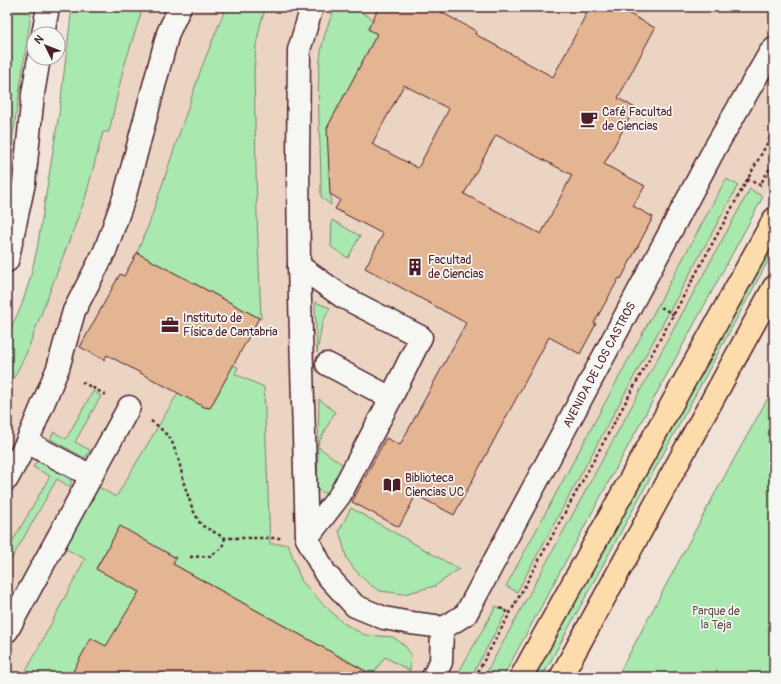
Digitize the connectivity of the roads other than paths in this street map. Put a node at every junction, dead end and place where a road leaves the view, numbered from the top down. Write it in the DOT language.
graph roads {
  1 [pos="48,7"];
  2 [pos="180,7"];
  3 [pos="312,7"];
  4 [pos="44,26"];
  5 [pos="774,49"];
  6 [pos="38,66"];
  7 [pos="774,219"];
  8 [pos="7,261"];
  9 [pos="299,266"];
  10 [pos="774,287"];
  11 [pos="327,364"];
  12 [pos="391,398"];
  13 [pos="129,407"];
  14 [pos="27,442"];
  15 [pos="91,476"];
  16 [pos="7,479"];
  17 [pos="307,538"];
  18 [pos="442,630"];
  19 [pos="7,631"];
  20 [pos="433,677"];
  21 [pos="521,677"];
  22 [pos="561,677"];
  1 -- 4 [label="street"];
  2 -- 14 [label="street"];
  3 -- 9 [label="street"];
  5 -- 18 [label="street, AVENIDA DE LOS CASTROS"];
  6 -- 8 [label="street"];
  7 -- 21 [label="main road"];
  9 -- 12 [label="street"];
  9 -- 17 [label="street"];
  10 -- 22 [label="main road"];
  11 -- 12 [label="street"];
  12 -- 17 [label="street"];
  13 -- 15 [label="street"];
  14 -- 15 [label="street"];
  14 -- 16 [label="street"];
  15 -- 19 [label="street"];
  17 -- 18 [label="street"];
  18 -- 20 [label="street"];
}
